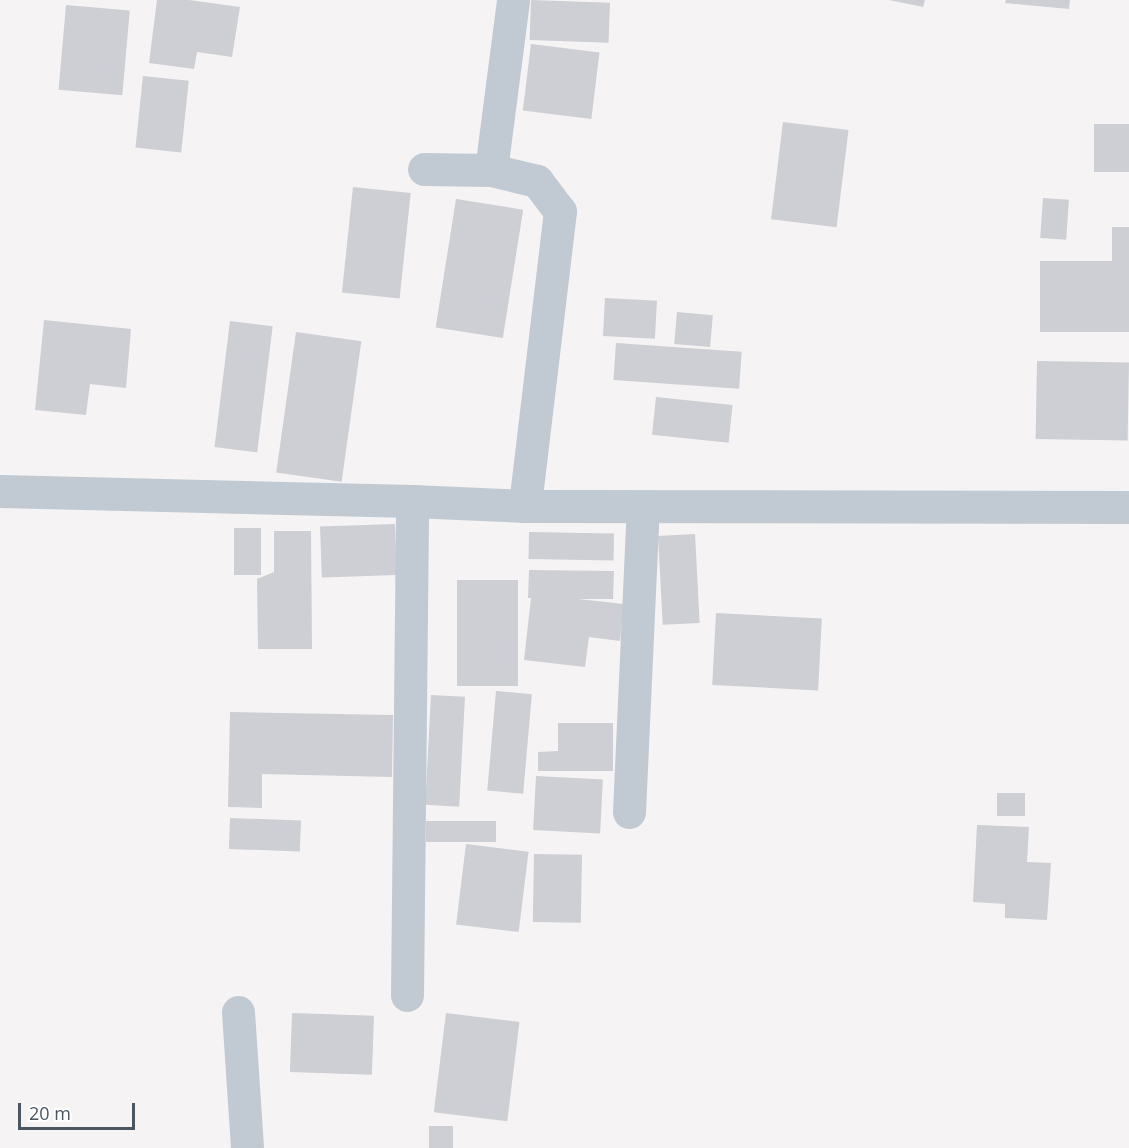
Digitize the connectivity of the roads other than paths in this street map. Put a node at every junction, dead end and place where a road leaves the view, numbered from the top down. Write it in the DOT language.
graph roads {
  1 [pos="513,0"];
  2 [pos="424,169"];
  3 [pos="491,170"];
  4 [pos="0,491"];
  5 [pos="412,501"];
  6 [pos="525,506"];
  7 [pos="643,507"];
  8 [pos="1129,507"];
  9 [pos="629,812"];
  10 [pos="407,995"];
  11 [pos="238,1012"];
  12 [pos="247,1148"];
  1 -- 3 [label="street"];
  2 -- 3 [label="street"];
  3 -- 6 [label="street"];
  4 -- 5 [label="street"];
  5 -- 6 [label="street"];
  5 -- 10 [label="street"];
  6 -- 7 [label="street"];
  7 -- 8 [label="street"];
  7 -- 9 [label="street"];
  11 -- 12 [label="street"];
}
